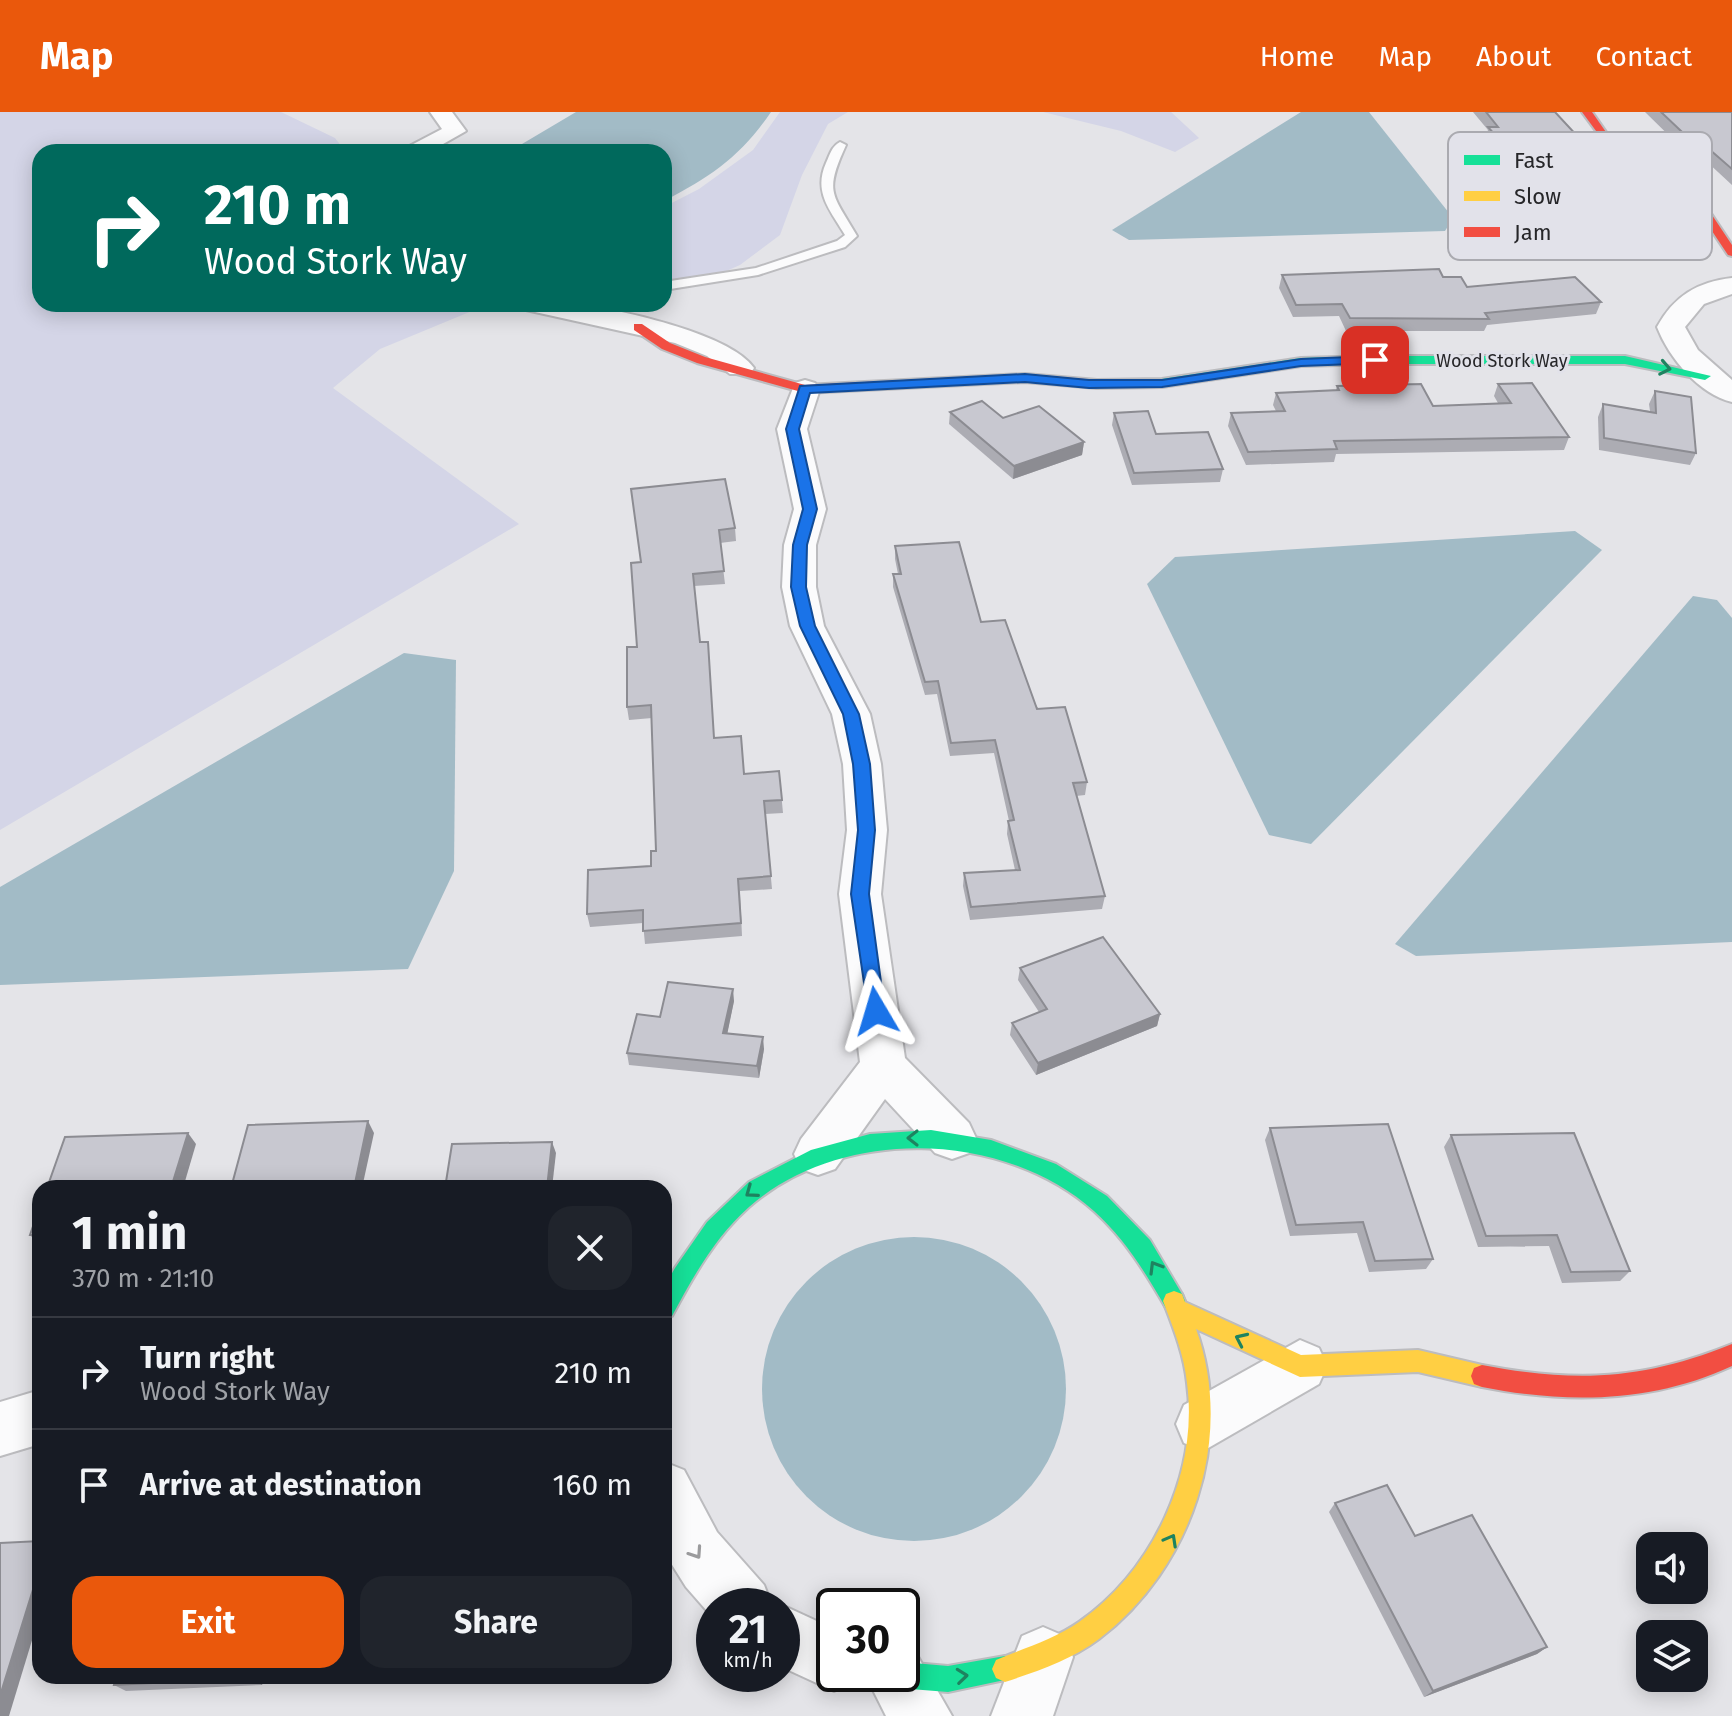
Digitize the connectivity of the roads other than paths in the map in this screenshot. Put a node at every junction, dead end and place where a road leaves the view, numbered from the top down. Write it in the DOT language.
graph roads {
  1 [pos="1587,112"];
  2 [pos="448,121"];
  3 [pos="1601,132"];
  4 [pos="420,144"];
  5 [pos="840,145"];
  6 [pos="1712,224"];
  7 [pos="1731,253"];
  8 [pos="672,285"];
  9 [pos="1727,287"];
  10 [pos="595,312"];
  11 [pos="624,316"];
  12 [pos="1674,338"];
  13 [pos="1625,360"];
  14 [pos="740,368"];
  15 [pos="1705,376"];
  16 [pos="805,389"];
  17 [pos="1732,393"];
  18 [pos="883,1066"];
  19 [pos="952,1138"];
  20 [pos="818,1154"];
  21 [pos="672,1290"];
  22 [pos="1182,1311"];
  23 [pos="1732,1355"];
  24 [pos="1300,1366"];
  25 [pos="32,1419"];
  26 [pos="1203,1424"];
  27 [pos="0,1429"];
  28 [pos="672,1509"];
  29 [pos="726,1588"];
  30 [pos="1043,1657"];
  31 [pos="920,1685"];
  32 [pos="1022,1716"];
  1 -- 3 [label="street"];
  2 -- 4 [label="street"];
  5 -- 8 [label="lane"];
  6 -- 7 [label="street"];
  7 -- 9 [label="street"];
  9 -- 12 [label="street"];
  10 -- 11 [label="street"];
  11 -- 14 [label="street"];
  12 -- 13 [label="street, Wood Stork Way"];
  12 -- 15 [label="street"];
  13 -- 15 [label="street, Wood Stork Way, one-way"];
  13 -- 16 [label="street, Wood Stork Way"];
  14 -- 16 [label="street"];
  15 -- 17 [label="street"];
  16 -- 18 [label="street"];
  18 -- 19 [label="street"];
  18 -- 20 [label="street"];
  19 -- 20 [label="street, one-way"];
  22 -- 19 [label="street, one-way"];
  20 -- 21 [label="street, one-way"];
  24 -- 22 [label="street, one-way"];
  22 -- 26 [label="street"];
  23 -- 24 [label="street"];
  24 -- 26 [label="street"];
  25 -- 27 [label="street"];
  30 -- 26 [label="street, one-way"];
  28 -- 29 [label="street, one-way"];
  31 -- 30 [label="street, one-way"];
  30 -- 32 [label="street"];
}
